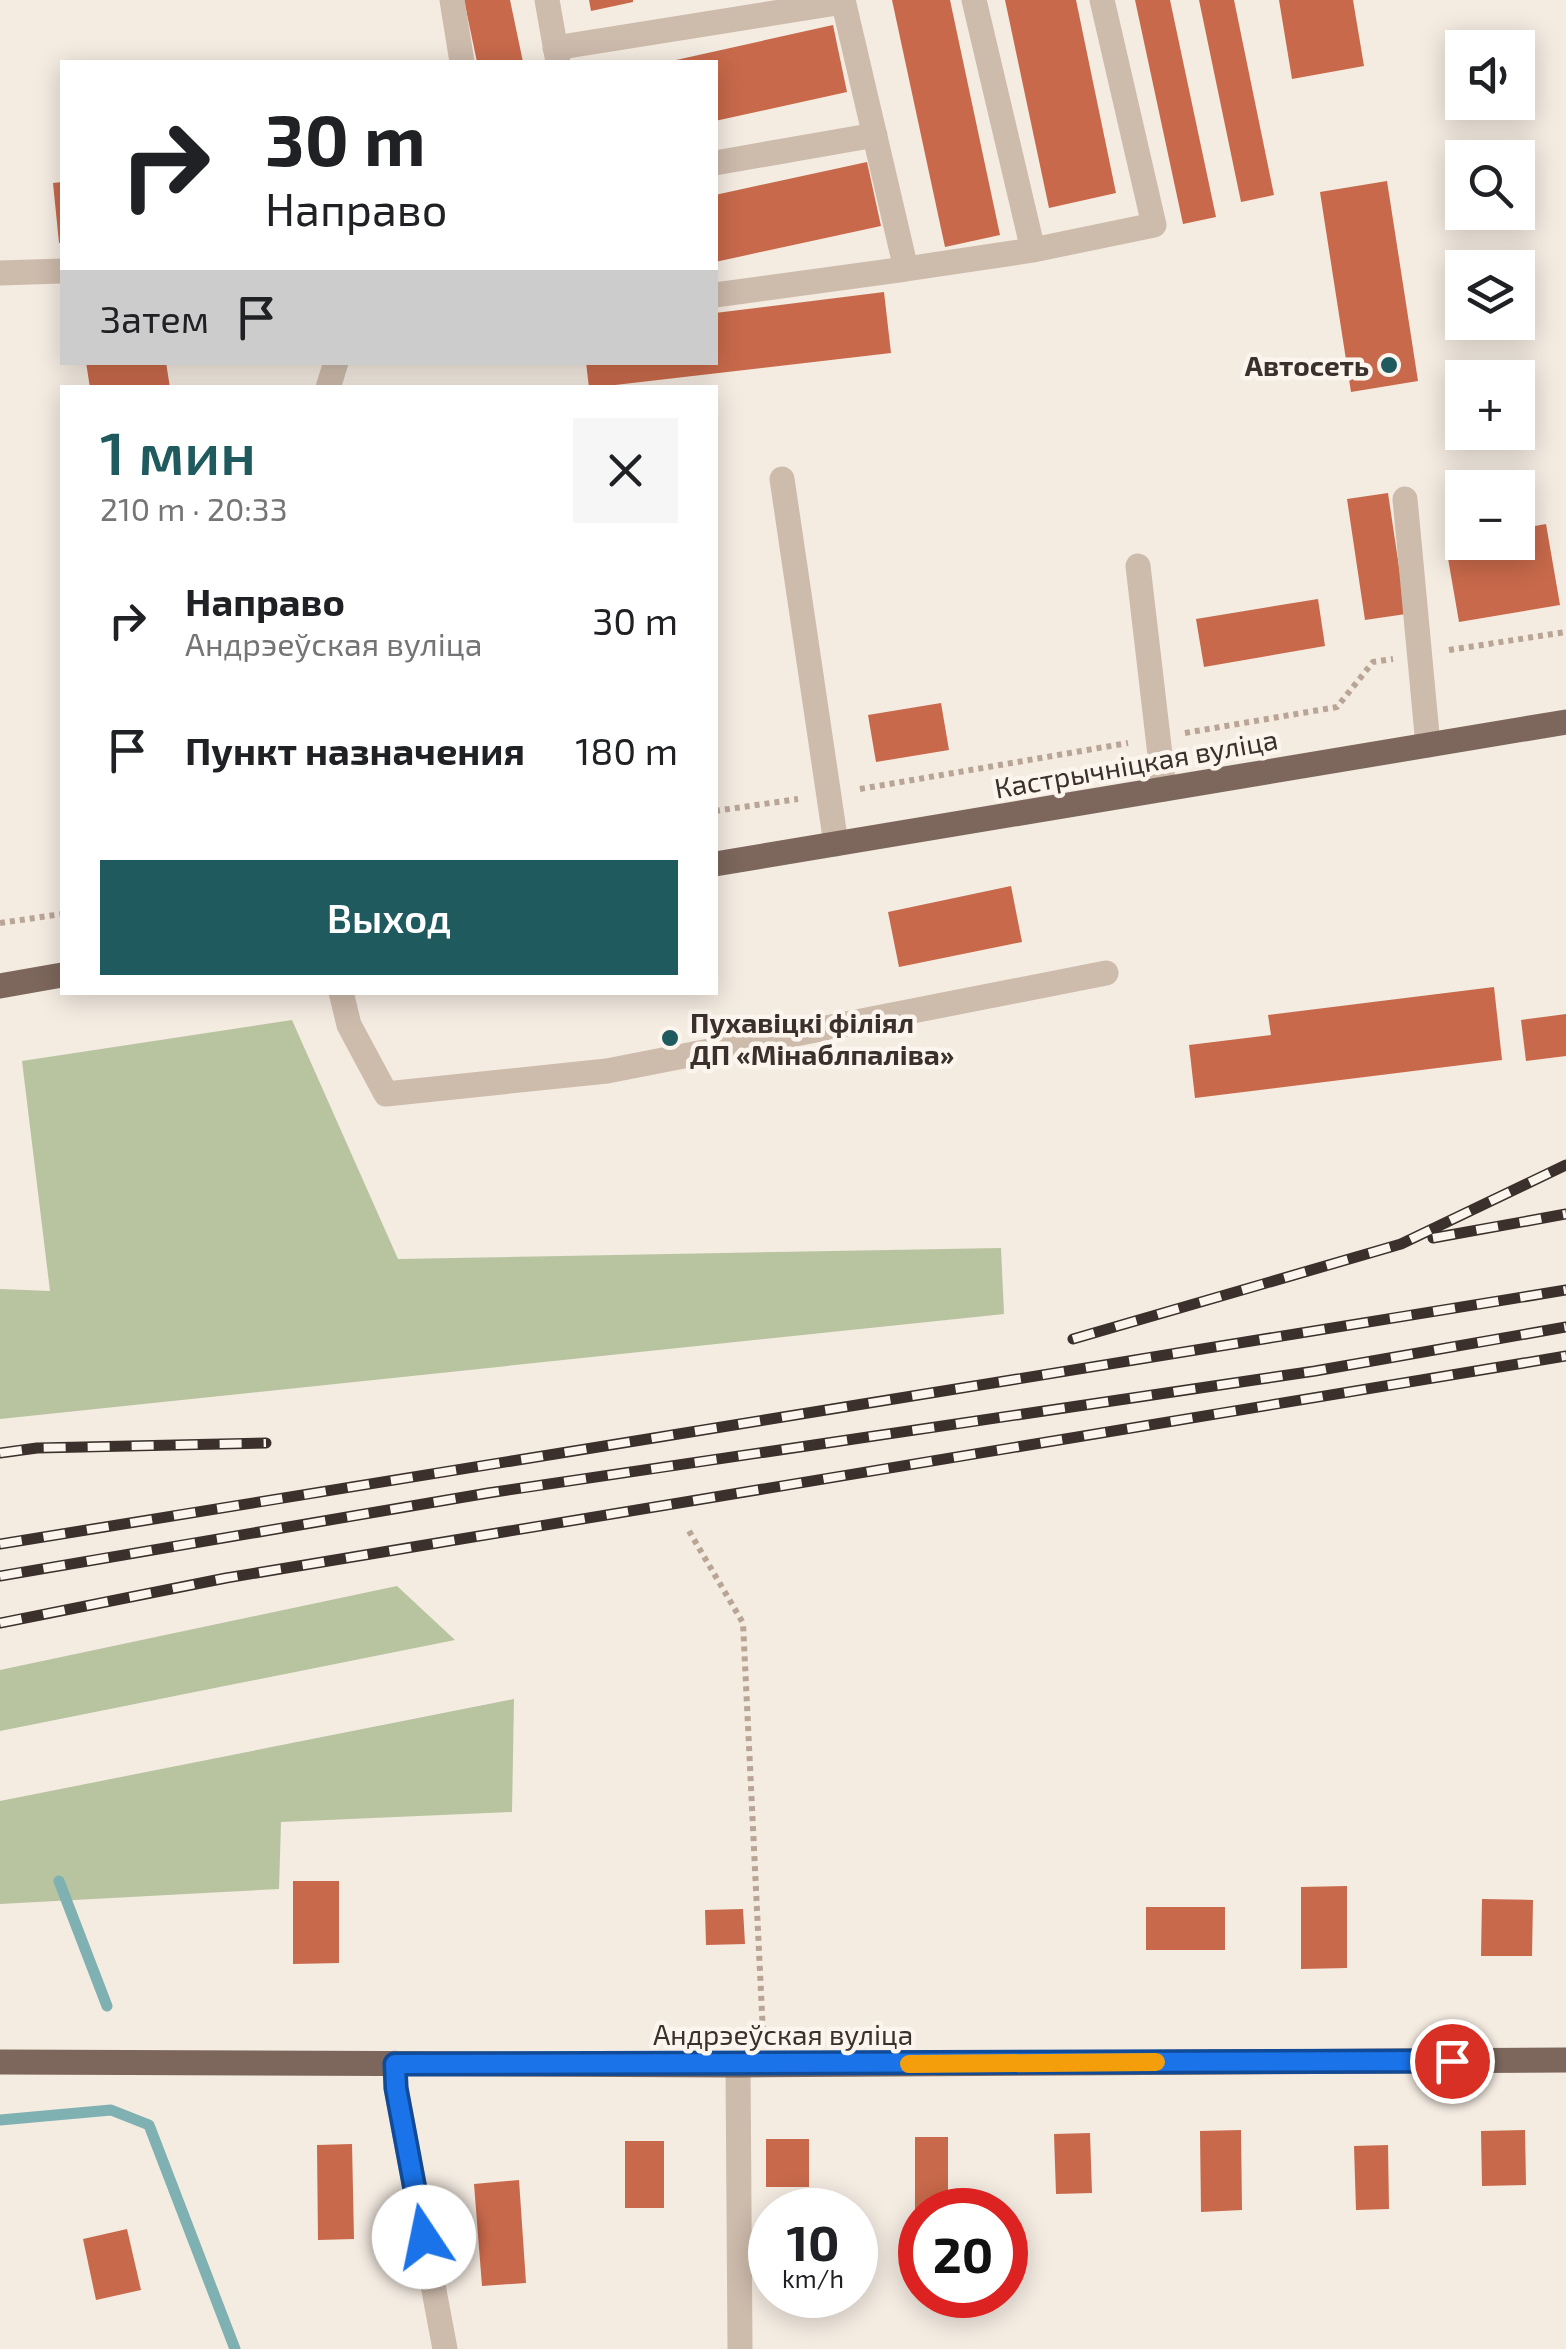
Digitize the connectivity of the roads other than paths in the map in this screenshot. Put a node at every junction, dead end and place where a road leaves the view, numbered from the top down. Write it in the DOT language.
graph roads {
  1 [pos="452,0"];
  2 [pos="547,0"];
  3 [pos="974,0"];
  4 [pos="1102,0"];
  5 [pos="843,1"];
  6 [pos="557,55"];
  7 [pos="462,60"];
  8 [pos="875,135"];
  9 [pos="718,163"];
  10 [pos="1033,250"];
  11 [pos="60,270"];
  12 [pos="906,270"];
  13 [pos="0,274"];
  14 [pos="718,295"];
  15 [pos="782,478"];
  16 [pos="1405,499"];
  17 [pos="1138,566"];
  18 [pos="1566,722"];
  19 [pos="1428,745"];
  20 [pos="1164,789"];
  21 [pos="836,844"];
  22 [pos="718,864"];
  23 [pos="1106,973"];
  24 [pos="60,975"];
  25 [pos="0,986"];
  26 [pos="342,995"];
  27 [pos="1566,2060"];
  28 [pos="0,2062"];
  29 [pos="395,2064"];
  30 [pos="738,2065"];
  31 [pos="446,2349"];
  32 [pos="740,2349"];
  1 -- 7 [label="street"];
  2 -- 6 [label="street"];
  3 -- 10 [label="street"];
  4 -- 10 [label="street"];
  5 -- 6 [label="street"];
  5 -- 8 [label="street"];
  8 -- 9 [label="street"];
  8 -- 12 [label="street"];
  10 -- 12 [label="street"];
  11 -- 13 [label="street"];
  12 -- 14 [label="street"];
  15 -- 21 [label="street"];
  16 -- 19 [label="street"];
  17 -- 20 [label="street"];
  18 -- 19 [label="main road, Кастрычніцкая вуліца"];
  19 -- 20 [label="main road, Кастрычніцкая вуліца"];
  20 -- 21 [label="main road, Кастрычніцкая вуліца"];
  21 -- 22 [label="main road, Кастрычніцкая вуліца"];
  23 -- 26 [label="street"];
  24 -- 25 [label="main road"];
  27 -- 30 [label="main road, Андрэеўская вуліца"];
  28 -- 29 [label="main road, Андрэеўская вуліца"];
  29 -- 30 [label="main road, Андрэеўская вуліца"];
  29 -- 31 [label="street"];
  30 -- 32 [label="street"];
}
